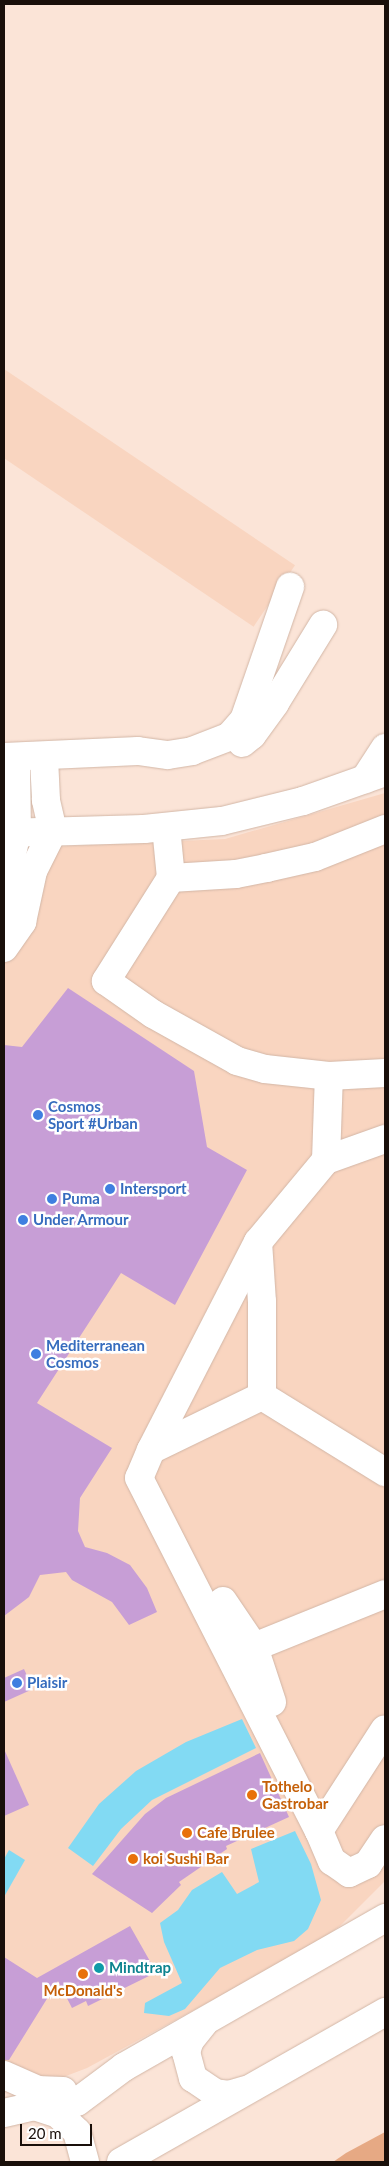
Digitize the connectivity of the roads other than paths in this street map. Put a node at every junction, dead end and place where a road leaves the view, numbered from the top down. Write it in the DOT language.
graph roads {
  1 [pos="290,587"];
  2 [pos="323,625"];
  3 [pos="385,748"];
  4 [pos="168,754"];
  5 [pos="10,757"];
  6 [pos="44,757"];
  7 [pos="375,776"];
  8 [pos="166,827"];
  9 [pos="385,829"];
  10 [pos="53,831"];
  11 [pos="11,833"];
  12 [pos="171,878"];
  13 [pos="4,935"];
  14 [pos="4,948"];
  15 [pos="384,1071"];
  16 [pos="329,1076"];
  17 [pos="385,1139"];
  18 [pos="326,1160"];
  19 [pos="258,1242"];
  20 [pos="262,1396"];
  21 [pos="151,1450"];
  22 [pos="385,1472"];
  23 [pos="385,1594"];
  24 [pos="223,1600"];
  25 [pos="254,1647"];
  26 [pos="272,1702"];
  27 [pos="385,1729"];
  28 [pos="318,1831"];
  29 [pos="385,1839"];
  30 [pos="385,1918"];
  31 [pos="385,2012"];
  32 [pos="209,2019"];
  33 [pos="4,2075"];
  34 [pos="103,2081"];
  35 [pos="251,2087"];
  36 [pos="4,2089"];
  37 [pos="26,2110"];
  38 [pos="153,2145"];
  39 [pos="82,2148"];
  40 [pos="121,2162"];
  1 -- 4 [label="street"];
  2 -- 4 [label="street"];
  3 -- 7 [label="street"];
  4 -- 6 [label="street"];
  5 -- 6 [label="street"];
  5 -- 11 [label="street"];
  6 -- 10 [label="street"];
  7 -- 8 [label="street"];
  8 -- 10 [label="street"];
  8 -- 12 [label="street"];
  9 -- 12 [label="street"];
  10 -- 11 [label="street"];
  10 -- 14 [label="street"];
  11 -- 13 [label="street"];
  12 -- 16 [label="street"];
  15 -- 16 [label="street"];
  16 -- 18 [label="street"];
  17 -- 18 [label="street"];
  18 -- 19 [label="street"];
  19 -- 20 [label="street"];
  19 -- 21 [label="street"];
  20 -- 21 [label="street"];
  20 -- 22 [label="street"];
  21 -- 28 [label="street"];
  23 -- 25 [label="street"];
  24 -- 25 [label="street"];
  25 -- 26 [label="street"];
  27 -- 28 [label="street"];
  28 -- 29 [label="street"];
  30 -- 32 [label="street"];
  31 -- 35 [label="street"];
  32 -- 34 [label="street"];
  32 -- 35 [label="street"];
  33 -- 34 [label="street"];
  34 -- 37 [label="street"];
  34 -- 39 [label="street"];
  35 -- 38 [label="street"];
  36 -- 37 [label="street"];
  37 -- 39 [label="street"];
  38 -- 39 [label="street"];
  38 -- 40 [label="street"];
}
